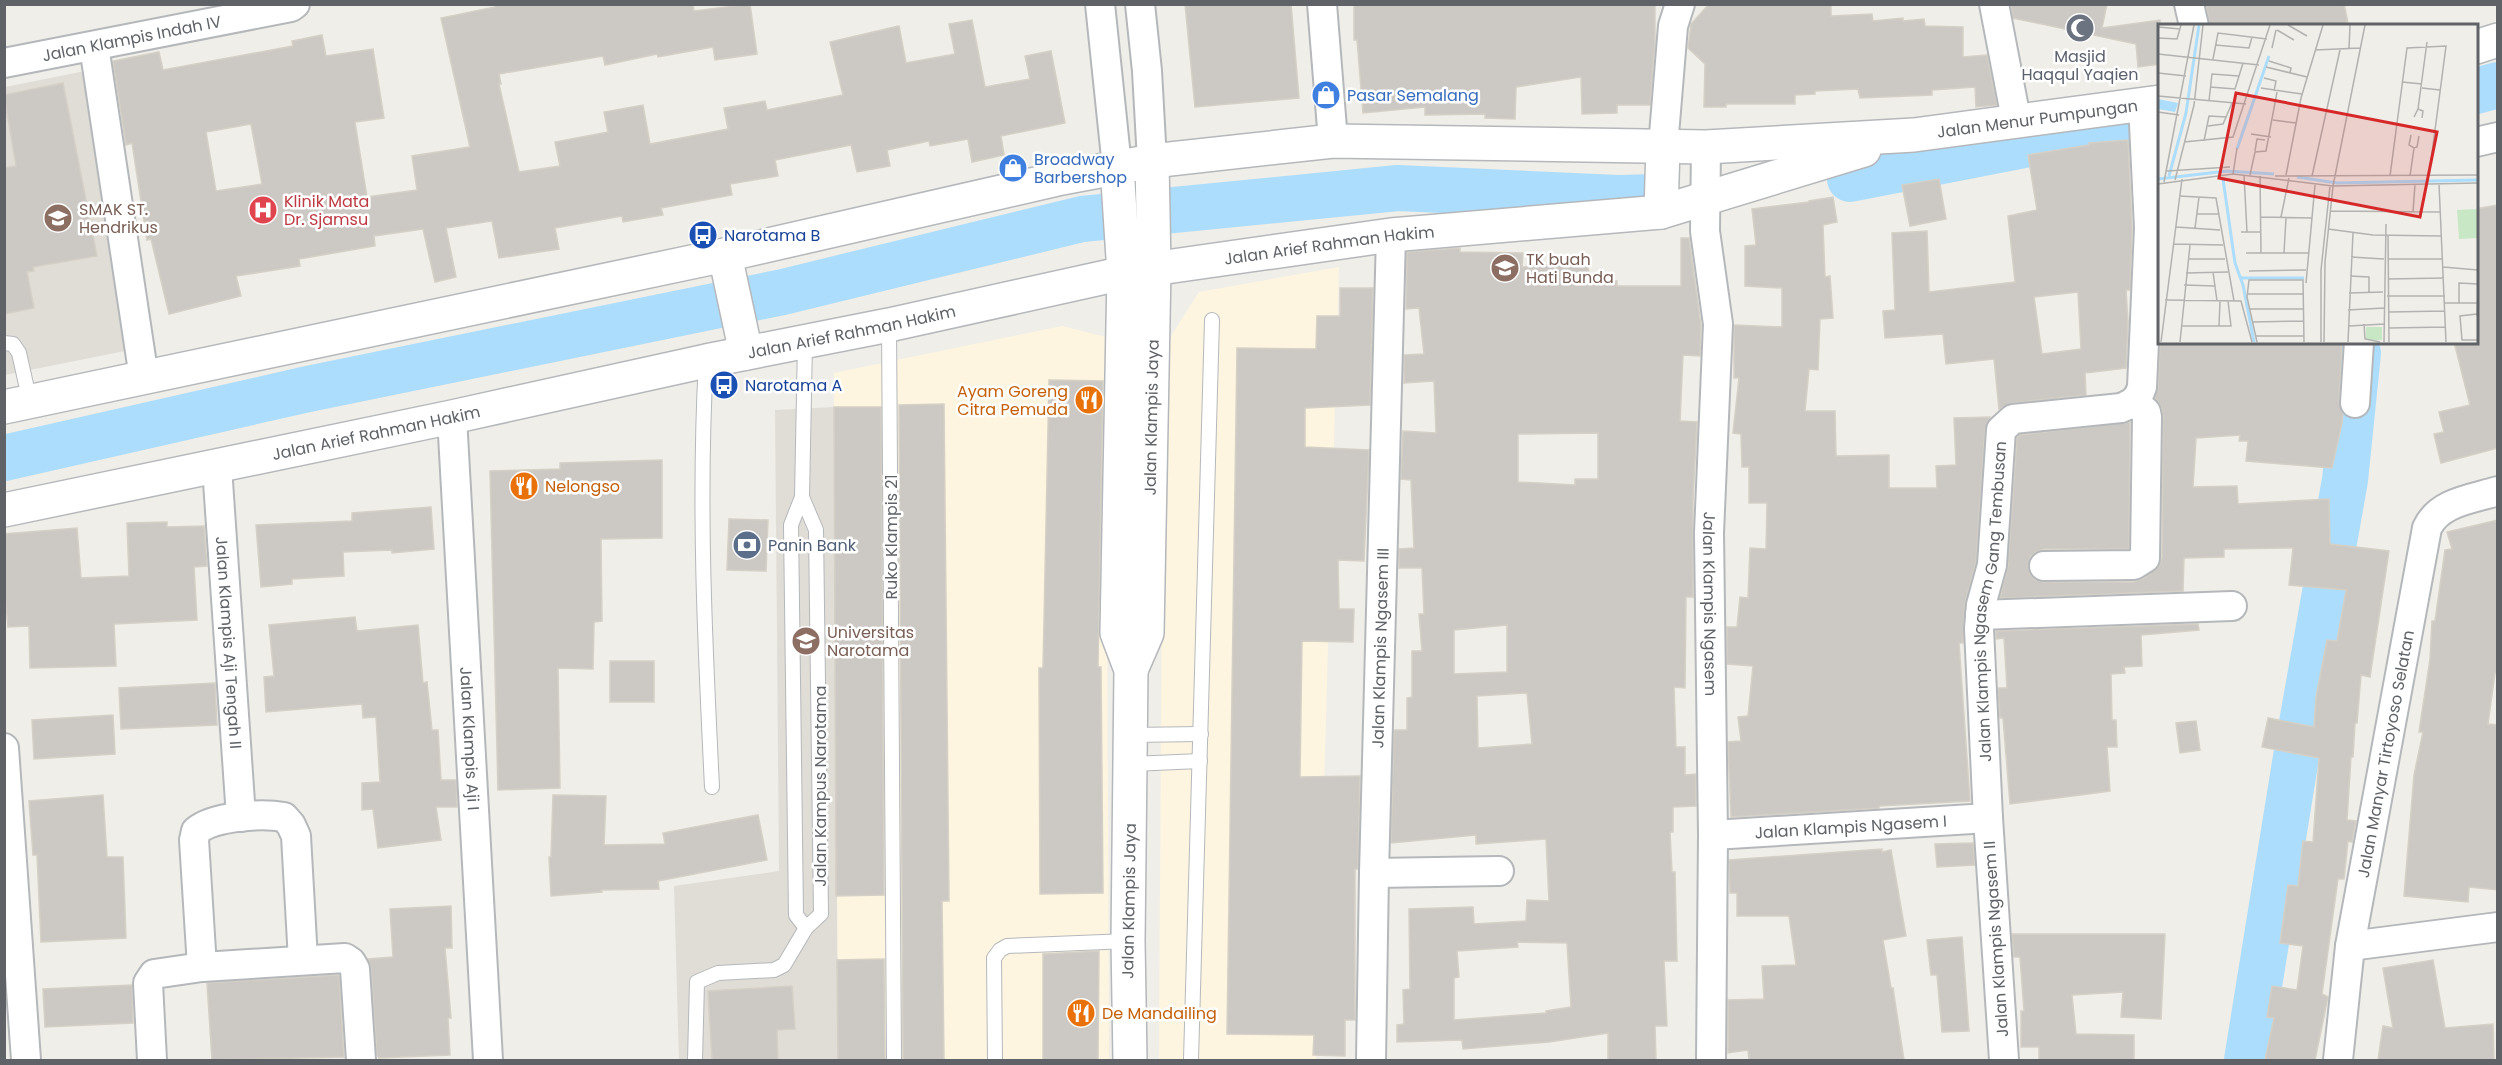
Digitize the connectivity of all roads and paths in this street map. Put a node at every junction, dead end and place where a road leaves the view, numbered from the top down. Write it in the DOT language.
graph roads {
  1 [pos="295,4"];
  2 [pos="1100,4"];
  3 [pos="1140,4"];
  4 [pos="1322,4"];
  5 [pos="1680,4"];
  6 [pos="1994,4"];
  7 [pos="2188,4"];
  8 [pos="2193,24"];
  9 [pos="2498,40"];
  10 [pos="94,46"];
  11 [pos="2478,46"];
  12 [pos="4,63"];
  13 [pos="1147,71"];
  14 [pos="1106,78"];
  15 [pos="2148,116"];
  16 [pos="2016,119"];
  17 [pos="1914,135"];
  18 [pos="2498,137"];
  19 [pos="1333,141"];
  20 [pos="2478,142"];
  21 [pos="1663,147"];
  22 [pos="1706,147"];
  23 [pos="1153,174"];
  24 [pos="1118,178"];
  25 [pos="1705,200"];
  26 [pos="1661,212"];
  27 [pos="1391,235"];
  28 [pos="725,255"];
  29 [pos="1139,261"];
  30 [pos="1212,320"];
  31 [pos="889,325"];
  32 [pos="805,342"];
  33 [pos="4,343"];
  34 [pos="2360,344"];
  35 [pos="745,347"];
  36 [pos="706,361"];
  37 [pos="144,378"];
  38 [pos="2134,402"];
  39 [pos="2355,403"];
  40 [pos="17,405"];
  41 [pos="452,417"];
  42 [pos="217,467"];
  43 [pos="2498,491"];
  44 [pos="802,497"];
  45 [pos="4,510"];
  46 [pos="2044,566"];
  47 [pos="2232,606"];
  48 [pos="1980,615"];
  49 [pos="1201,734"];
  50 [pos="4,748"];
  51 [pos="1132,749"];
  52 [pos="1200,760"];
  53 [pos="712,787"];
  54 [pos="241,817"];
  55 [pos="1988,818"];
  56 [pos="1713,835"];
  57 [pos="1499,872"];
  58 [pos="1374,873"];
  59 [pos="2498,927"];
  60 [pos="806,928"];
  61 [pos="1128,941"];
  62 [pos="2350,946"];
  63 [pos="303,960"];
  64 [pos="202,967"];
  65 [pos="26,1060"];
  66 [pos="152,1060"];
  67 [pos="361,1060"];
  68 [pos="488,1060"];
  69 [pos="695,1060"];
  70 [pos="894,1060"];
  71 [pos="995,1060"];
  72 [pos="1130,1060"];
  73 [pos="1191,1060"];
  74 [pos="1371,1060"];
  75 [pos="1711,1060"];
  76 [pos="2004,1060"];
  77 [pos="2338,1060"];
  1 -- 10 [label="street, Jalan Klampis Indah IV"];
  2 -- 14 [label="street"];
  3 -- 13 [label="street"];
  4 -- 19 [label="street"];
  5 -- 21 [label="street"];
  6 -- 16 [label="street"];
  7 -- 8 [label="street"];
  9 -- 11 [label="street"];
  10 -- 12 [label="street, Jalan Klampis Indah IV"];
  10 -- 37 [label="street"];
  13 -- 14 [label="street"];
  13 -- 23 [label="street"];
  14 -- 24 [label="street"];
  15 -- 16 [label="street, Jalan Menur Pumpungan"];
  15 -- 38 [label="street"];
  16 -- 17 [label="street, Jalan Menur Pumpungan"];
  17 -- 22 [label="street, Jalan Menur Pumpungan"];
  17 -- 25 [label="street, Jalan Menur Pumpungan"];
  18 -- 20 [label="street"];
  19 -- 21 [label="street"];
  19 -- 23 [label="street"];
  21 -- 22 [label="street"];
  21 -- 26 [label="street"];
  22 -- 25 [label="street, Jalan Klampis Ngasem"];
  23 -- 24 [label="street"];
  23 -- 29 [label="street, Jalan Klampis Jaya"];
  24 -- 28 [label="street"];
  24 -- 29 [label="street, Jalan Klampis Jaya"];
  25 -- 26 [label="street, Jalan Arief Rahman Hakim"];
  25 -- 56 [label="street, Jalan Klampis Ngasem"];
  26 -- 27 [label="street, Jalan Arief Rahman Hakim"];
  27 -- 29 [label="street, Jalan Arief Rahman Hakim"];
  27 -- 58 [label="street, Jalan Klampis Ngasem III"];
  28 -- 35 [label="street"];
  28 -- 37 [label="street"];
  29 -- 31 [label="street, Jalan Arief Rahman Hakim"];
  29 -- 51 [label="street, Jalan Klampis Jaya"];
  30 -- 49 [label="lane"];
  31 -- 32 [label="street, Jalan Arief Rahman Hakim"];
  31 -- 70 [label="lane, Ruko Klampis 21"];
  32 -- 35 [label="street, Jalan Arief Rahman Hakim"];
  32 -- 44 [label="lane, Jalan Kampus Narotama"];
  33 -- 40 [label="lane"];
  34 -- 39 [label="street"];
  35 -- 36 [label="street, Jalan Arief Rahman Hakim"];
  36 -- 41 [label="street, Jalan Arief Rahman Hakim"];
  36 -- 53 [label="lane"];
  37 -- 40 [label="street"];
  38 -- 46 [label="street"];
  38 -- 48 [label="street, Jalan Klampis Ngasem Gang Tembusan"];
  41 -- 42 [label="street, Jalan Arief Rahman Hakim"];
  41 -- 68 [label="street, Jalan Klampis Aji I"];
  42 -- 45 [label="street, Jalan Arief Rahman Hakim"];
  42 -- 54 [label="street, Jalan Klampis Aji Tengah II"];
  43 -- 62 [label="street, Jalan Manyar Tirtoyoso Selatan"];
  44 -- 60 [label="lane, Jalan Kampus Narotama"];
  44 -- 60 [label="lane, Jalan Kampus Narotama"];
  47 -- 48 [label="street"];
  48 -- 55 [label="street, Jalan Klampis Ngasem Gang Tembusan"];
  49 -- 51 [label="lane"];
  49 -- 52 [label="lane"];
  50 -- 65 [label="street"];
  51 -- 52 [label="lane"];
  51 -- 61 [label="street, Jalan Klampis Jaya"];
  52 -- 73 [label="lane"];
  54 -- 63 [label="street"];
  54 -- 64 [label="street"];
  55 -- 56 [label="street, Jalan Klampis Ngasem I"];
  55 -- 76 [label="street, Jalan Klampis Ngasem II"];
  56 -- 75 [label="street, Jalan Klampis Ngasem"];
  57 -- 58 [label="street"];
  58 -- 74 [label="street, Jalan Klampis Ngasem III"];
  59 -- 62 [label="street"];
  60 -- 69 [label="lane, Jalan Kampus Narotama"];
  61 -- 71 [label="lane"];
  61 -- 72 [label="street, Jalan Klampis Jaya"];
  62 -- 77 [label="street, Jalan Manyar Tirtoyoso Selatan"];
  63 -- 64 [label="street"];
  63 -- 67 [label="street"];
  64 -- 66 [label="street"];
}
